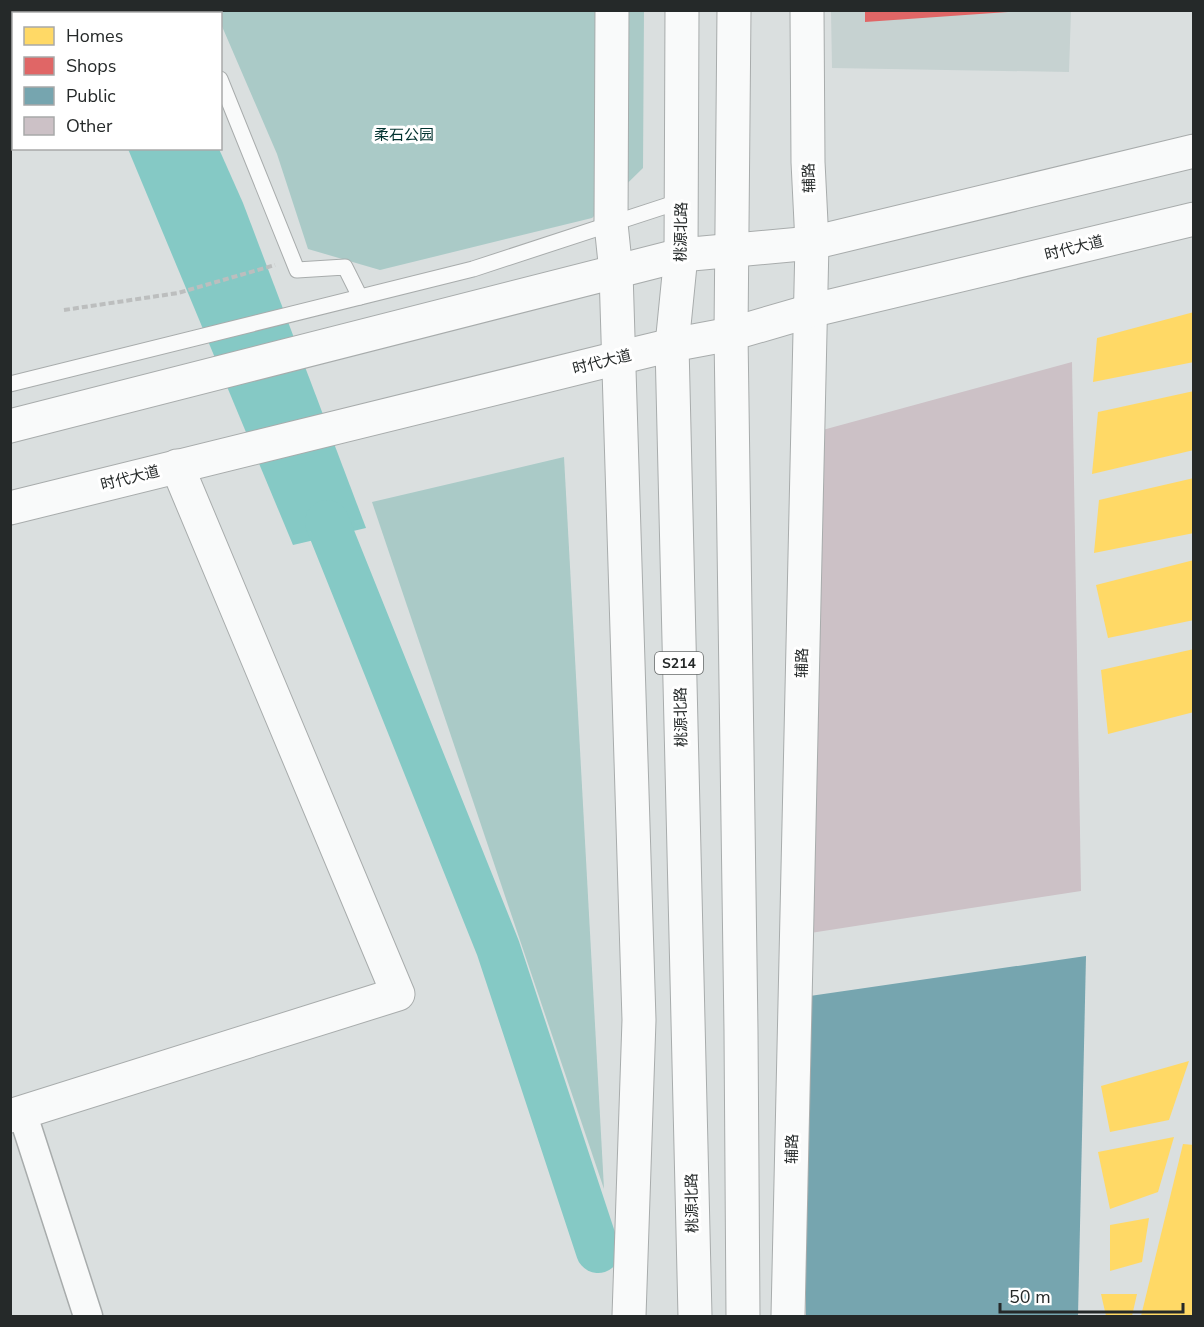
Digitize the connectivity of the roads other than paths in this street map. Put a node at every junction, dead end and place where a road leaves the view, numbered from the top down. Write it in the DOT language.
graph roads {
  1 [pos="612,10"];
  2 [pos="682,10"];
  3 [pos="734,10"];
  4 [pos="807,10"];
  5 [pos="222,84"];
  6 [pos="1194,151"];
  7 [pos="681,201"];
  8 [pos="1194,219"];
  9 [pos="612,224"];
  10 [pos="812,243"];
  11 [pos="732,250"];
  12 [pos="681,255"];
  13 [pos="616,272"];
  14 [pos="360,297"];
  15 [pos="810,311"];
  16 [pos="730,334"];
  17 [pos="672,345"];
  18 [pos="618,358"];
  19 [pos="10,384"];
  20 [pos="10,426"];
  21 [pos="177,466"];
  22 [pos="10,508"];
  23 [pos="16,1114"];
  24 [pos="88,1317"];
  25 [pos="629,1317"];
  26 [pos="695,1317"];
  27 [pos="743,1317"];
  28 [pos="788,1317"];
  1 -- 9 [label="main road"];
  2 -- 7 [label="main road, 桃源北路 / S214"];
  3 -- 11 [label="main road"];
  4 -- 10 [label="main road, 辅路"];
  5 -- 14 [label="lane"];
  6 -- 10 [label="main road"];
  7 -- 9 [label="lane"];
  7 -- 12 [label="main road, 桃源北路 / S214"];
  8 -- 15 [label="main road, 时代大道"];
  9 -- 13 [label="main road"];
  9 -- 14 [label="lane"];
  10 -- 11 [label="main road"];
  10 -- 15 [label="main road, 辅路"];
  11 -- 12 [label="main road"];
  11 -- 16 [label="main road"];
  12 -- 13 [label="main road"];
  12 -- 17 [label="main road, 桃源北路 / S214"];
  13 -- 18 [label="main road"];
  13 -- 20 [label="main road"];
  14 -- 19 [label="lane"];
  15 -- 16 [label="main road, 时代大道"];
  15 -- 28 [label="main road, 辅路"];
  16 -- 17 [label="main road, 时代大道"];
  16 -- 27 [label="main road"];
  17 -- 18 [label="main road, 时代大道"];
  17 -- 26 [label="main road, 桃源北路 / S214"];
  18 -- 21 [label="main road, 时代大道"];
  18 -- 25 [label="main road"];
  21 -- 22 [label="main road, 时代大道"];
  21 -- 23 [label="main road"];
  23 -- 24 [label="street"];
}
